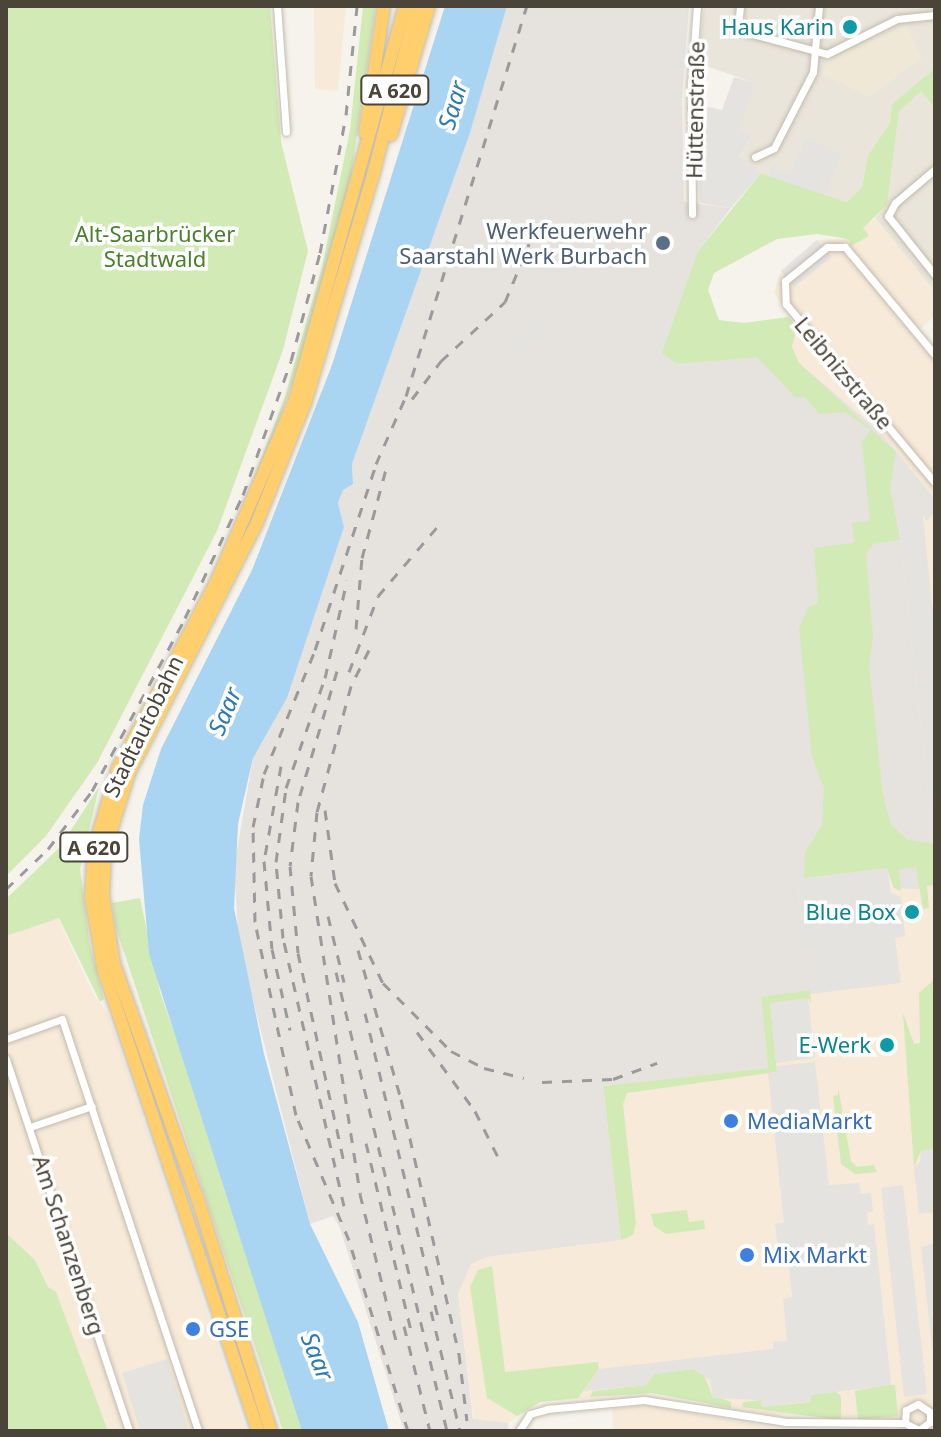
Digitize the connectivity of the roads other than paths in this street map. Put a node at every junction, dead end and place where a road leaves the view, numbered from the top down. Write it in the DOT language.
graph roads {
  1 [pos="277,6"];
  2 [pos="384,6"];
  3 [pos="405,6"];
  4 [pos="417,6"];
  5 [pos="697,6"];
  6 [pos="740,6"];
  7 [pos="819,6"];
  8 [pos="428,11"];
  9 [pos="935,15"];
  10 [pos="817,52"];
  11 [pos="286,132"];
  12 [pos="755,157"];
  13 [pos="935,169"];
  14 [pos="368,173"];
  15 [pos="692,214"];
  16 [pos="935,275"];
  17 [pos="935,355"];
  18 [pos="935,483"];
  19 [pos="6,1039"];
  20 [pos="6,1059"];
  21 [pos="92,1106"];
  22 [pos="30,1127"];
  23 [pos="905,1423"];
  24 [pos="932,1424"];
  25 [pos="129,1431"];
  26 [pos="198,1431"];
  27 [pos="258,1431"];
  28 [pos="271,1431"];
  29 [pos="519,1431"];
  1 -- 11 [label="street"];
  2 -- 14 [label="highway"];
  3 -- 14 [label="highway, A 620"];
  4 -- 14 [label="highway, A 620"];
  5 -- 15 [label="street, Hüttenstraße"];
  6 -- 10 [label="street"];
  7 -- 10 [label="street"];
  8 -- 14 [label="highway"];
  9 -- 10 [label="street"];
  10 -- 12 [label="street"];
  13 -- 16 [label="street"];
  14 -- 27 [label="highway, Stadtautobahn / A 620"];
  14 -- 28 [label="highway, Stadtautobahn / A 620"];
  17 -- 18 [label="street, Leibnizstraße"];
  19 -- 21 [label="street"];
  20 -- 22 [label="street, Am Schanzenberg"];
  21 -- 22 [label="street"];
  21 -- 26 [label="street"];
  22 -- 25 [label="street, Am Schanzenberg"];
  23 -- 24 [label="street"];
  23 -- 24 [label="street"];
  23 -- 29 [label="street"];
}
